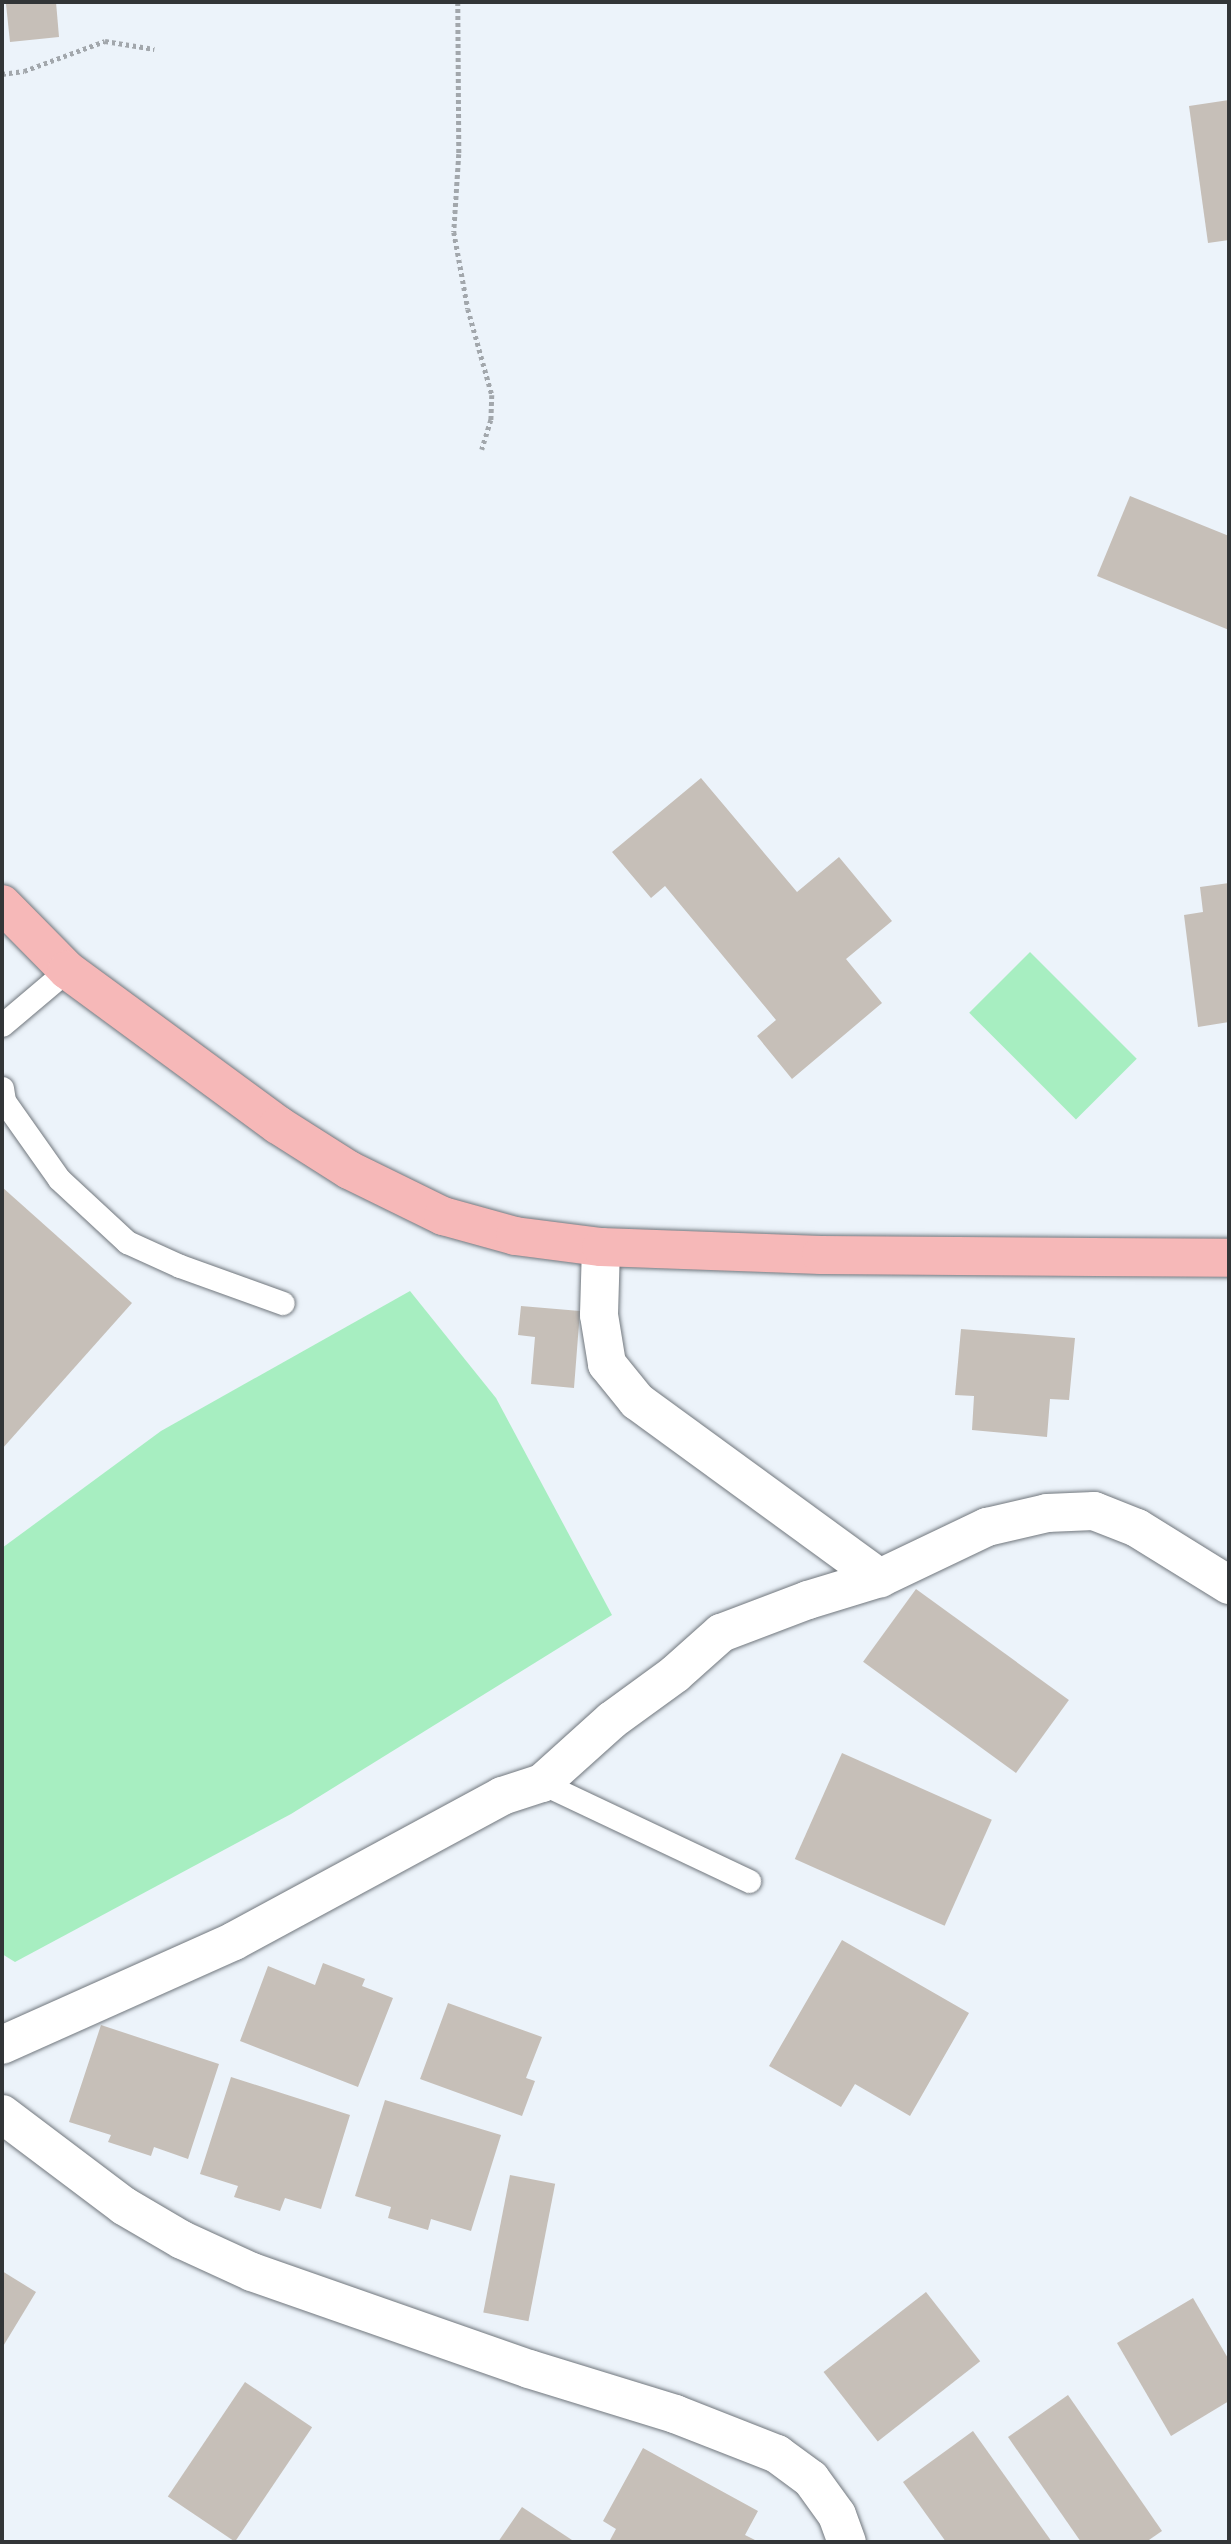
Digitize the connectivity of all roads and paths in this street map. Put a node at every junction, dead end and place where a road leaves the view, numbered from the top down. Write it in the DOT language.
graph roads {
  1 [pos="458,2"];
  2 [pos="154,49"];
  3 [pos="2,74"];
  4 [pos="482,450"];
  5 [pos="2,904"];
  6 [pos="67,970"];
  7 [pos="2,1026"];
  8 [pos="2,1088"];
  9 [pos="601,1247"];
  10 [pos="1229,1258"];
  11 [pos="283,1303"];
  12 [pos="880,1578"];
  13 [pos="1229,1585"];
  14 [pos="542,1783"];
  15 [pos="748,1881"];
  16 [pos="2,2045"];
  17 [pos="6,2127"];
  18 [pos="847,2542"];
  1 -- 4 [label="path"];
  2 -- 3 [label="path"];
  5 -- 6 [label="main road"];
  6 -- 7 [label="lane"];
  6 -- 9 [label="main road"];
  8 -- 11 [label="lane"];
  9 -- 10 [label="main road"];
  9 -- 12 [label="street"];
  12 -- 13 [label="street"];
  12 -- 14 [label="street"];
  14 -- 15 [label="lane"];
  14 -- 16 [label="street"];
  17 -- 18 [label="street"];
}
